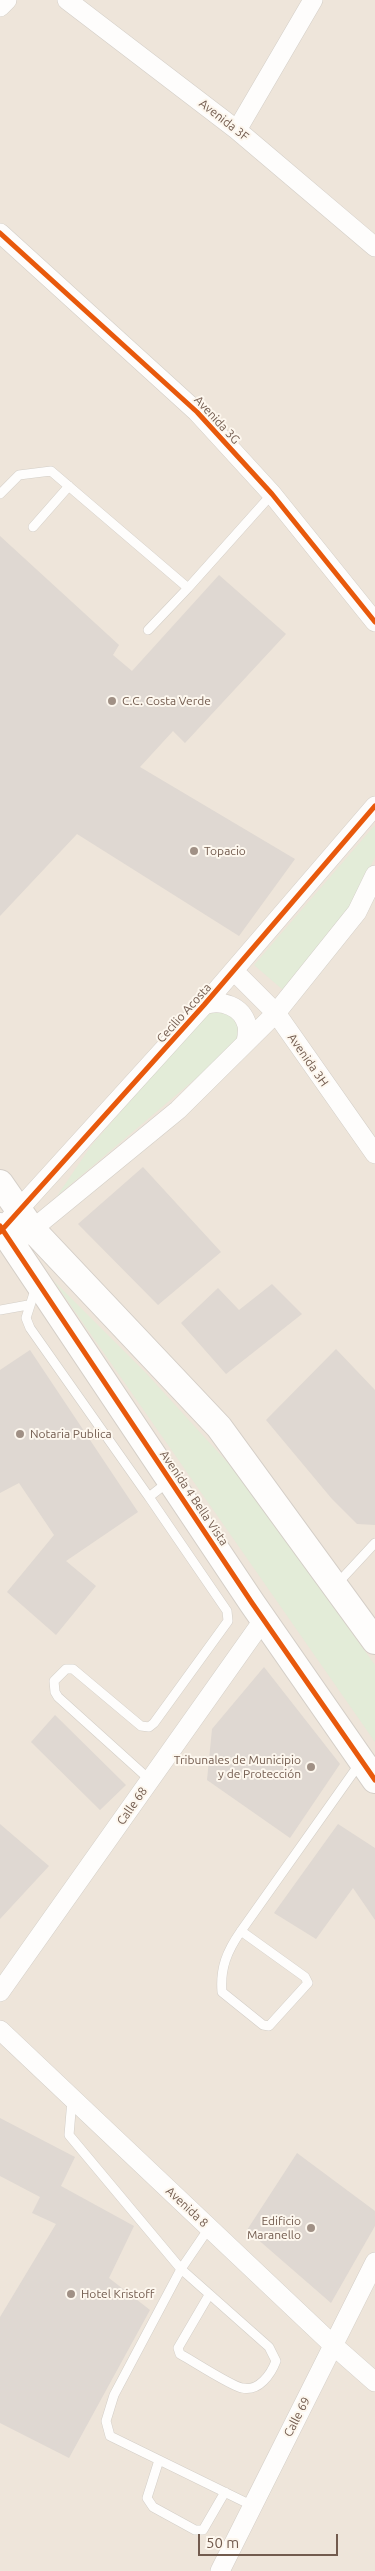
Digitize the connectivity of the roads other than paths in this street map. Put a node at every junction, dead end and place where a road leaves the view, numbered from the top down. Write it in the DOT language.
graph roads {
  1 [pos="7,0"];
  2 [pos="67,0"];
  3 [pos="313,0"];
  4 [pos="0,7"];
  5 [pos="237,130"];
  6 [pos="0,233"];
  7 [pos="375,247"];
  8 [pos="69,486"];
  9 [pos="0,494"];
  10 [pos="272,494"];
  11 [pos="33,527"];
  12 [pos="188,588"];
  13 [pos="375,622"];
  14 [pos="148,630"];
  15 [pos="375,806"];
  16 [pos="375,875"];
  17 [pos="234,971"];
  18 [pos="204,1005"];
  19 [pos="276,1013"];
  20 [pos="246,1042"];
  21 [pos="375,1154"];
  22 [pos="0,1183"];
  23 [pos="9,1231"];
  24 [pos="38,1281"];
  25 [pos="28,1305"];
  26 [pos="0,1310"];
  27 [pos="170,1481"];
  28 [pos="149,1497"];
  29 [pos="375,1543"];
  30 [pos="334,1587"];
  31 [pos="264,1619"];
  32 [pos="375,1641"];
  33 [pos="368,1770"];
  34 [pos="150,1780"];
  35 [pos="241,1931"];
  36 [pos="0,1992"];
  37 [pos="0,2030"];
  38 [pos="72,2098"];
  39 [pos="209,2228"];
  40 [pos="375,2262"];
  41 [pos="181,2270"];
  42 [pos="209,2295"];
  43 [pos="333,2345"];
  44 [pos="375,2382"];
  45 [pos="159,2460"];
  46 [pos="225,2492"];
  47 [pos="253,2506"];
  48 [pos="220,2571"];
  1 -- 4 [label="street"];
  2 -- 5 [label="street, Avenida 3F"];
  3 -- 5 [label="street"];
  5 -- 7 [label="street, Avenida 3F"];
  6 -- 10 [label="street, Avenida 3G"];
  8 -- 9 [label="lane"];
  8 -- 11 [label="lane"];
  8 -- 12 [label="lane"];
  10 -- 12 [label="lane"];
  10 -- 13 [label="street, Avenida 3G"];
  12 -- 14 [label="lane"];
  15 -- 17 [label="street, Cecilio Acosta"];
  16 -- 19 [label="street"];
  17 -- 18 [label="street, Cecilio Acosta"];
  17 -- 19 [label="street, Avenida 3H"];
  18 -- 20 [label="street"];
  18 -- 23 [label="street, Cecilio Acosta"];
  19 -- 20 [label="street"];
  19 -- 21 [label="street, Avenida 3H"];
  20 -- 23 [label="street"];
  22 -- 23 [label="street, Avenida 4 Bella Vista"];
  23 -- 24 [label="street, Avenida 4 Bella Vista"];
  23 -- 30 [label="street, Avenida 4 Bella Vista"];
  24 -- 25 [label="lane"];
  24 -- 27 [label="street, Avenida 4 Bella Vista"];
  25 -- 26 [label="lane"];
  25 -- 28 [label="lane"];
  27 -- 28 [label="lane"];
  27 -- 31 [label="street, Avenida 4 Bella Vista"];
  28 -- 34 [label="lane"];
  29 -- 30 [label="lane"];
  30 -- 32 [label="street, Avenida 4 Bella Vista"];
  31 -- 33 [label="street, Avenida 4 Bella Vista"];
  31 -- 34 [label="street, Calle 68"];
  33 -- 35 [label="lane"];
  34 -- 36 [label="street, Calle 68"];
  35 -- 35 [label="lane"];
  37 -- 38 [label="street, Avenida 8"];
  38 -- 39 [label="street, Avenida 8"];
  38 -- 41 [label="lane"];
  39 -- 41 [label="lane"];
  39 -- 43 [label="street, Avenida 8"];
  40 -- 43 [label="street, Calle 69"];
  41 -- 42 [label="lane"];
  41 -- 45 [label="lane"];
  42 -- 42 [label="lane"];
  43 -- 44 [label="street, Avenida 8"];
  43 -- 47 [label="street, Calle 69"];
  45 -- 46 [label="lane"];
  45 -- 46 [label="lane"];
  46 -- 47 [label="lane"];
  47 -- 48 [label="street, Calle 69"];
}
